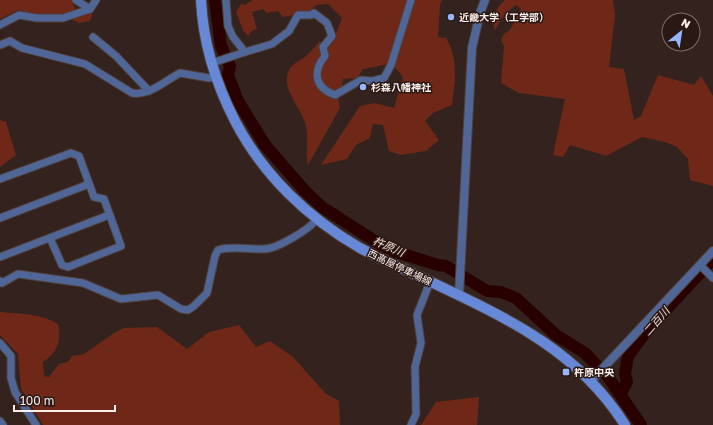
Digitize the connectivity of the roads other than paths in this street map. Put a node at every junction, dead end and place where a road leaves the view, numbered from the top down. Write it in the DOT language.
graph roads {
  1 [pos="76,0"];
  2 [pos="96,0"];
  3 [pos="201,0"];
  4 [pos="226,0"];
  5 [pos="411,0"];
  6 [pos="485,0"];
  7 [pos="90,9"];
  8 [pos="0,25"];
  9 [pos="93,37"];
  10 [pos="0,45"];
  11 [pos="245,52"];
  12 [pos="217,62"];
  13 [pos="216,77"];
  14 [pos="149,91"];
  15 [pos="0,179"];
  16 [pos="89,184"];
  17 [pos="109,215"];
  18 [pos="0,216"];
  19 [pos="317,219"];
  20 [pos="50,238"];
  21 [pos="713,251"];
  22 [pos="0,257"];
  23 [pos="700,265"];
  24 [pos="713,278"];
  25 [pos="0,281"];
  26 [pos="430,282"];
  27 [pos="459,295"];
  28 [pos="0,343"];
  29 [pos="591,381"];
  30 [pos="0,421"];
  31 [pos="3,425"];
  32 [pos="36,425"];
  33 [pos="411,425"];
  34 [pos="624,425"];
  1 -- 7 [label="street"];
  2 -- 7 [label="street"];
  3 -- 12 [label="main road, 西高屋停車場線"];
  4 -- 11 [label="street"];
  5 -- 11 [label="street"];
  6 -- 27 [label="street"];
  7 -- 8 [label="street"];
  9 -- 14 [label="street"];
  10 -- 14 [label="street"];
  11 -- 12 [label="street"];
  12 -- 13 [label="main road, 西高屋停車場線"];
  13 -- 14 [label="street"];
  13 -- 19 [label="main road, 西高屋停車場線"];
  15 -- 16 [label="street"];
  16 -- 17 [label="street"];
  16 -- 18 [label="street"];
  17 -- 20 [label="street"];
  17 -- 20 [label="street"];
  19 -- 25 [label="street"];
  19 -- 26 [label="main road, 西高屋停車場線"];
  20 -- 22 [label="street"];
  21 -- 23 [label="street"];
  23 -- 24 [label="street"];
  23 -- 29 [label="street"];
  26 -- 27 [label="main road, 西高屋停車場線"];
  26 -- 33 [label="street"];
  27 -- 29 [label="main road, 西高屋停車場線"];
  28 -- 32 [label="street"];
  29 -- 34 [label="main road, 西高屋停車場線"];
  30 -- 31 [label="street"];
}
